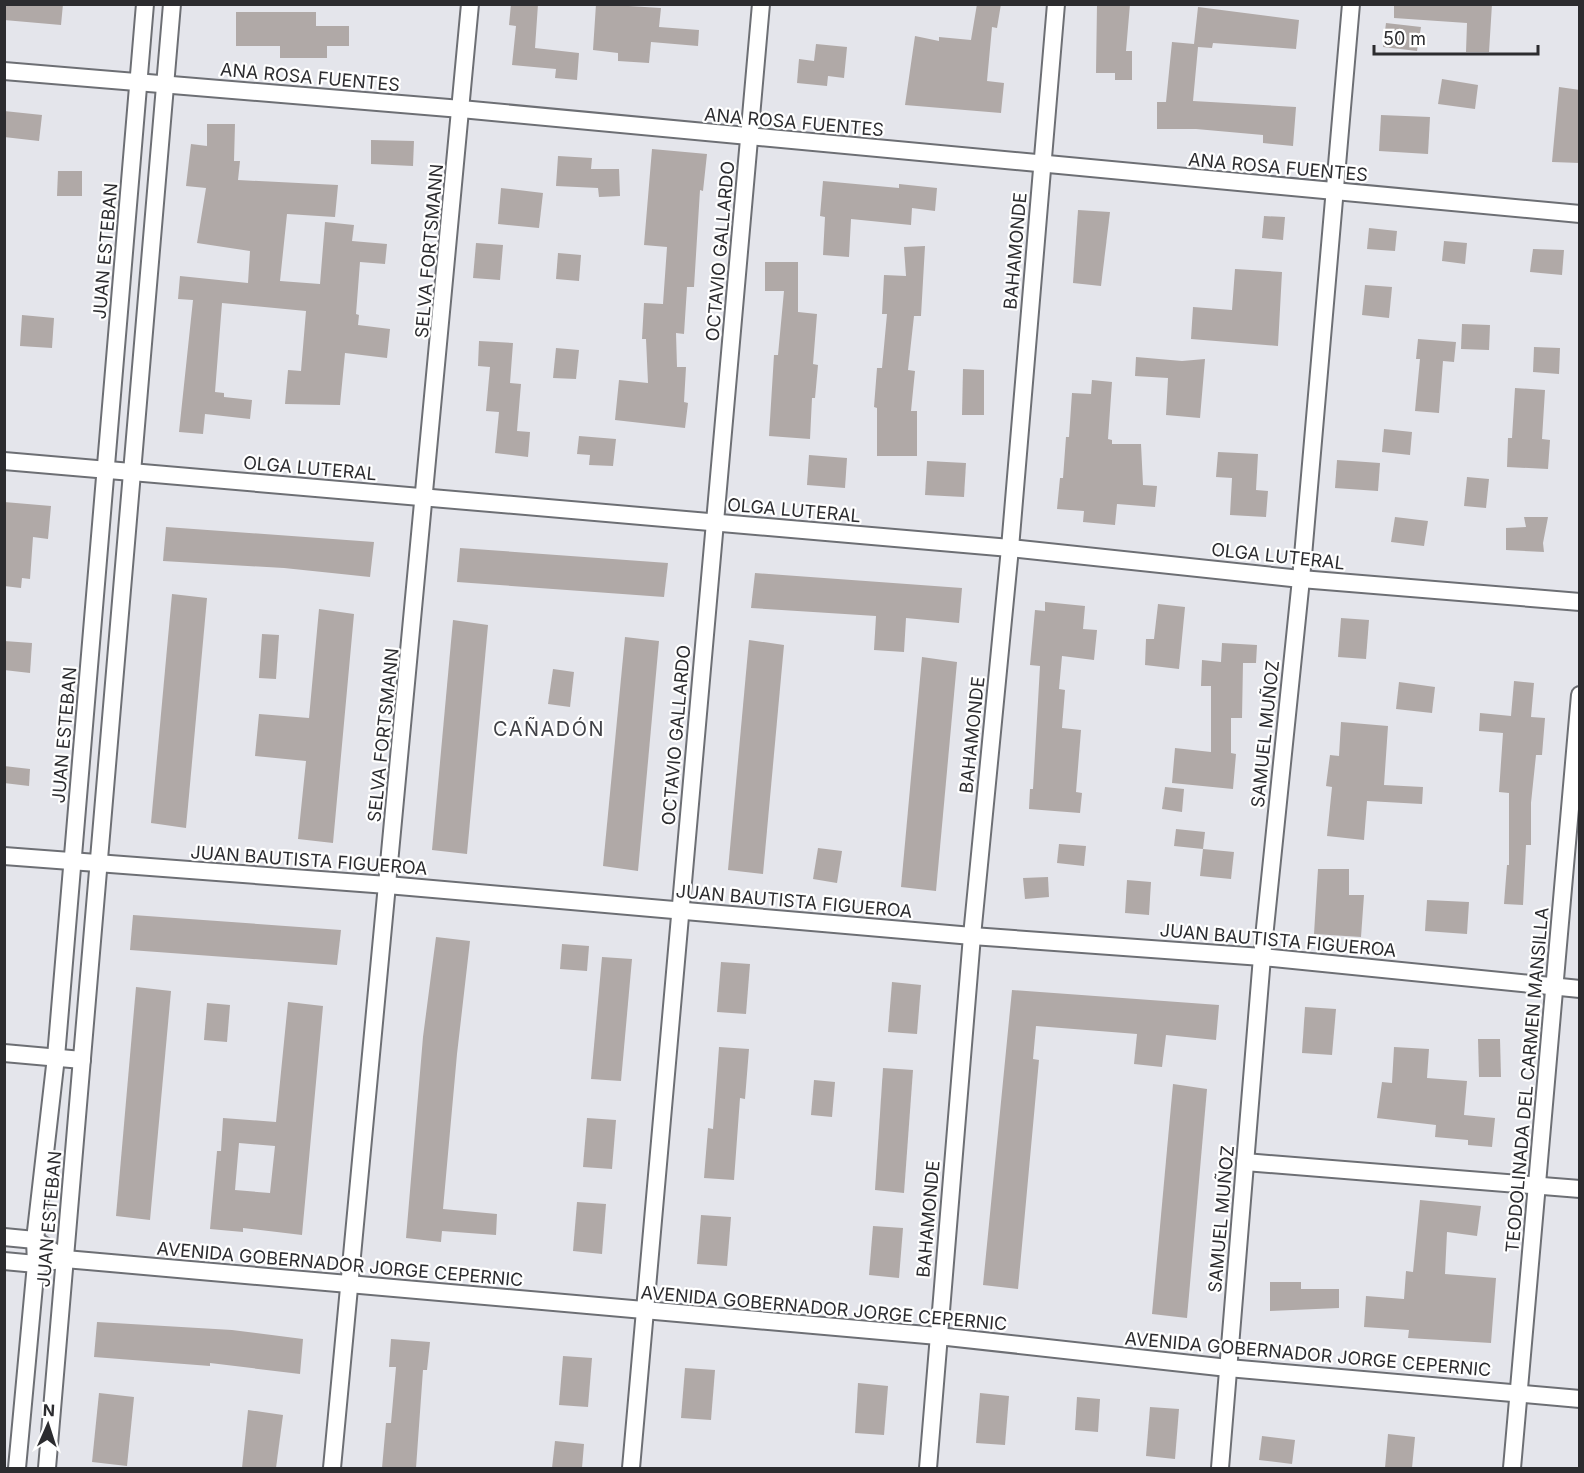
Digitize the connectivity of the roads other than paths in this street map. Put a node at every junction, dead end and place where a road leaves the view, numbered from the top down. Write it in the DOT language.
graph roads {
  1 [pos="145,4"];
  2 [pos="172,4"];
  3 [pos="470,4"];
  4 [pos="761,4"];
  5 [pos="1056,4"];
  6 [pos="1351,4"];
  7 [pos="4,71"];
  8 [pos="139,82"];
  9 [pos="165,84"];
  10 [pos="461,109"];
  11 [pos="751,137"];
  12 [pos="1042,165"];
  13 [pos="1334,191"];
  14 [pos="1580,214"];
  15 [pos="4,461"];
  16 [pos="106,469"];
  17 [pos="132,471"];
  18 [pos="427,498"];
  19 [pos="714,522"];
  20 [pos="1010,548"];
  21 [pos="1301,579"];
  22 [pos="1580,602"];
  23 [pos="1580,695"];
  24 [pos="4,856"];
  25 [pos="72,861"];
  26 [pos="99,863"];
  27 [pos="387,885"];
  28 [pos="680,910"];
  29 [pos="972,936"];
  30 [pos="1262,957"];
  31 [pos="1555,987"];
  32 [pos="1580,989"];
  33 [pos="4,1053"];
  34 [pos="56,1057"];
  35 [pos="82,1060"];
  36 [pos="1245,1162"];
  37 [pos="1537,1186"];
  38 [pos="1580,1189"];
  39 [pos="4,1237"];
  40 [pos="35,1240"];
  41 [pos="65,1259"];
  42 [pos="4,1261"];
  43 [pos="36,1264"];
  44 [pos="350,1285"];
  45 [pos="644,1311"];
  46 [pos="938,1336"];
  47 [pos="1228,1368"];
  48 [pos="1519,1394"];
  49 [pos="1580,1400"];
  50 [pos="17,1468"];
  51 [pos="47,1468"];
  52 [pos="332,1468"];
  53 [pos="631,1468"];
  54 [pos="928,1468"];
  55 [pos="1220,1468"];
  56 [pos="1512,1468"];
  1 -- 8 [label="street, JUAN ESTEBAN"];
  2 -- 9 [label="street, JUAN ESTEBAN"];
  3 -- 10 [label="street, SELVA FORTSMANN"];
  4 -- 11 [label="street, OCTAVIO GALLARDO"];
  5 -- 12 [label="street, BAHAMONDE"];
  6 -- 13 [label="street, SAMUEL MUÑOZ"];
  7 -- 8 [label="street, ANA ROSA FUENTES"];
  8 -- 9 [label="street, ANA ROSA FUENTES"];
  8 -- 16 [label="street, JUAN ESTEBAN"];
  9 -- 10 [label="street, ANA ROSA FUENTES"];
  9 -- 17 [label="street, JUAN ESTEBAN"];
  10 -- 11 [label="street, ANA ROSA FUENTES"];
  10 -- 18 [label="street, SELVA FORTSMANN"];
  11 -- 12 [label="street, ANA ROSA FUENTES"];
  11 -- 19 [label="street, OCTAVIO GALLARDO"];
  12 -- 13 [label="street, ANA ROSA FUENTES"];
  12 -- 20 [label="street, BAHAMONDE"];
  13 -- 14 [label="street, ANA ROSA FUENTES"];
  13 -- 21 [label="street, SAMUEL MUÑOZ"];
  15 -- 16 [label="street, OLGA LUTERAL"];
  16 -- 17 [label="street, OLGA LUTERAL"];
  16 -- 25 [label="street, JUAN ESTEBAN"];
  17 -- 18 [label="street, OLGA LUTERAL"];
  17 -- 26 [label="street, JUAN ESTEBAN"];
  18 -- 19 [label="street, OLGA LUTERAL"];
  18 -- 27 [label="street, SELVA FORTSMANN"];
  19 -- 20 [label="street, OLGA LUTERAL"];
  19 -- 28 [label="street, OCTAVIO GALLARDO"];
  20 -- 21 [label="street, OLGA LUTERAL"];
  20 -- 29 [label="street, BAHAMONDE"];
  21 -- 22 [label="street, OLGA LUTERAL"];
  21 -- 30 [label="street, SAMUEL MUÑOZ"];
  23 -- 31 [label="street, TEODOLINADA DEL CARMEN MANSILLA"];
  24 -- 25 [label="street, JUAN BAUTISTA FIGUEROA"];
  25 -- 26 [label="street, JUAN BAUTISTA FIGUEROA"];
  25 -- 34 [label="street, JUAN ESTEBAN"];
  26 -- 27 [label="street, JUAN BAUTISTA FIGUEROA"];
  26 -- 35 [label="street, JUAN ESTEBAN"];
  27 -- 28 [label="street, JUAN BAUTISTA FIGUEROA"];
  27 -- 44 [label="street, SELVA FORTSMANN"];
  28 -- 29 [label="street, JUAN BAUTISTA FIGUEROA"];
  28 -- 45 [label="street, OCTAVIO GALLARDO"];
  29 -- 30 [label="street, JUAN BAUTISTA FIGUEROA"];
  29 -- 46 [label="street, BAHAMONDE"];
  30 -- 31 [label="street, JUAN BAUTISTA FIGUEROA"];
  30 -- 36 [label="street, SAMUEL MUÑOZ"];
  31 -- 32 [label="street, JUAN BAUTISTA FIGUEROA"];
  31 -- 37 [label="street, TEODOLINADA DEL CARMEN MANSILLA"];
  33 -- 34 [label="street"];
  34 -- 35 [label="street"];
  34 -- 40 [label="street, JUAN ESTEBAN"];
  35 -- 41 [label="street, JUAN ESTEBAN"];
  36 -- 37 [label="street"];
  36 -- 47 [label="street, SAMUEL MUÑOZ"];
  37 -- 38 [label="street"];
  37 -- 48 [label="street, TEODOLINADA DEL CARMEN MANSILLA"];
  39 -- 40 [label="street, AVENIDA GOBERNADOR JORGE CEPERNIC"];
  40 -- 41 [label="street, AVENIDA GOBERNADOR JORGE CEPERNIC"];
  40 -- 43 [label="street, JUAN ESTEBAN"];
  41 -- 43 [label="street, AVENIDA GOBERNADOR JORGE CEPERNIC"];
  41 -- 44 [label="street, AVENIDA GOBERNADOR JORGE CEPERNIC"];
  41 -- 51 [label="street, JUAN ESTEBAN"];
  42 -- 43 [label="street, AVENIDA GOBERNADOR JORGE CEPERNIC"];
  43 -- 50 [label="street, JUAN ESTEBAN"];
  44 -- 45 [label="street, AVENIDA GOBERNADOR JORGE CEPERNIC"];
  44 -- 52 [label="street, SELVA FORTSMANN"];
  45 -- 46 [label="street, AVENIDA GOBERNADOR JORGE CEPERNIC"];
  45 -- 53 [label="street, OCTAVIO GALLARDO"];
  46 -- 47 [label="street, AVENIDA GOBERNADOR JORGE CEPERNIC"];
  46 -- 54 [label="street, BAHAMONDE"];
  47 -- 48 [label="street, AVENIDA GOBERNADOR JORGE CEPERNIC"];
  47 -- 55 [label="street, SAMUEL MUÑOZ"];
  48 -- 49 [label="street, AVENIDA GOBERNADOR JORGE CEPERNIC"];
  48 -- 56 [label="street, TEODOLINADA DEL CARMEN MANSILLA"];
}
